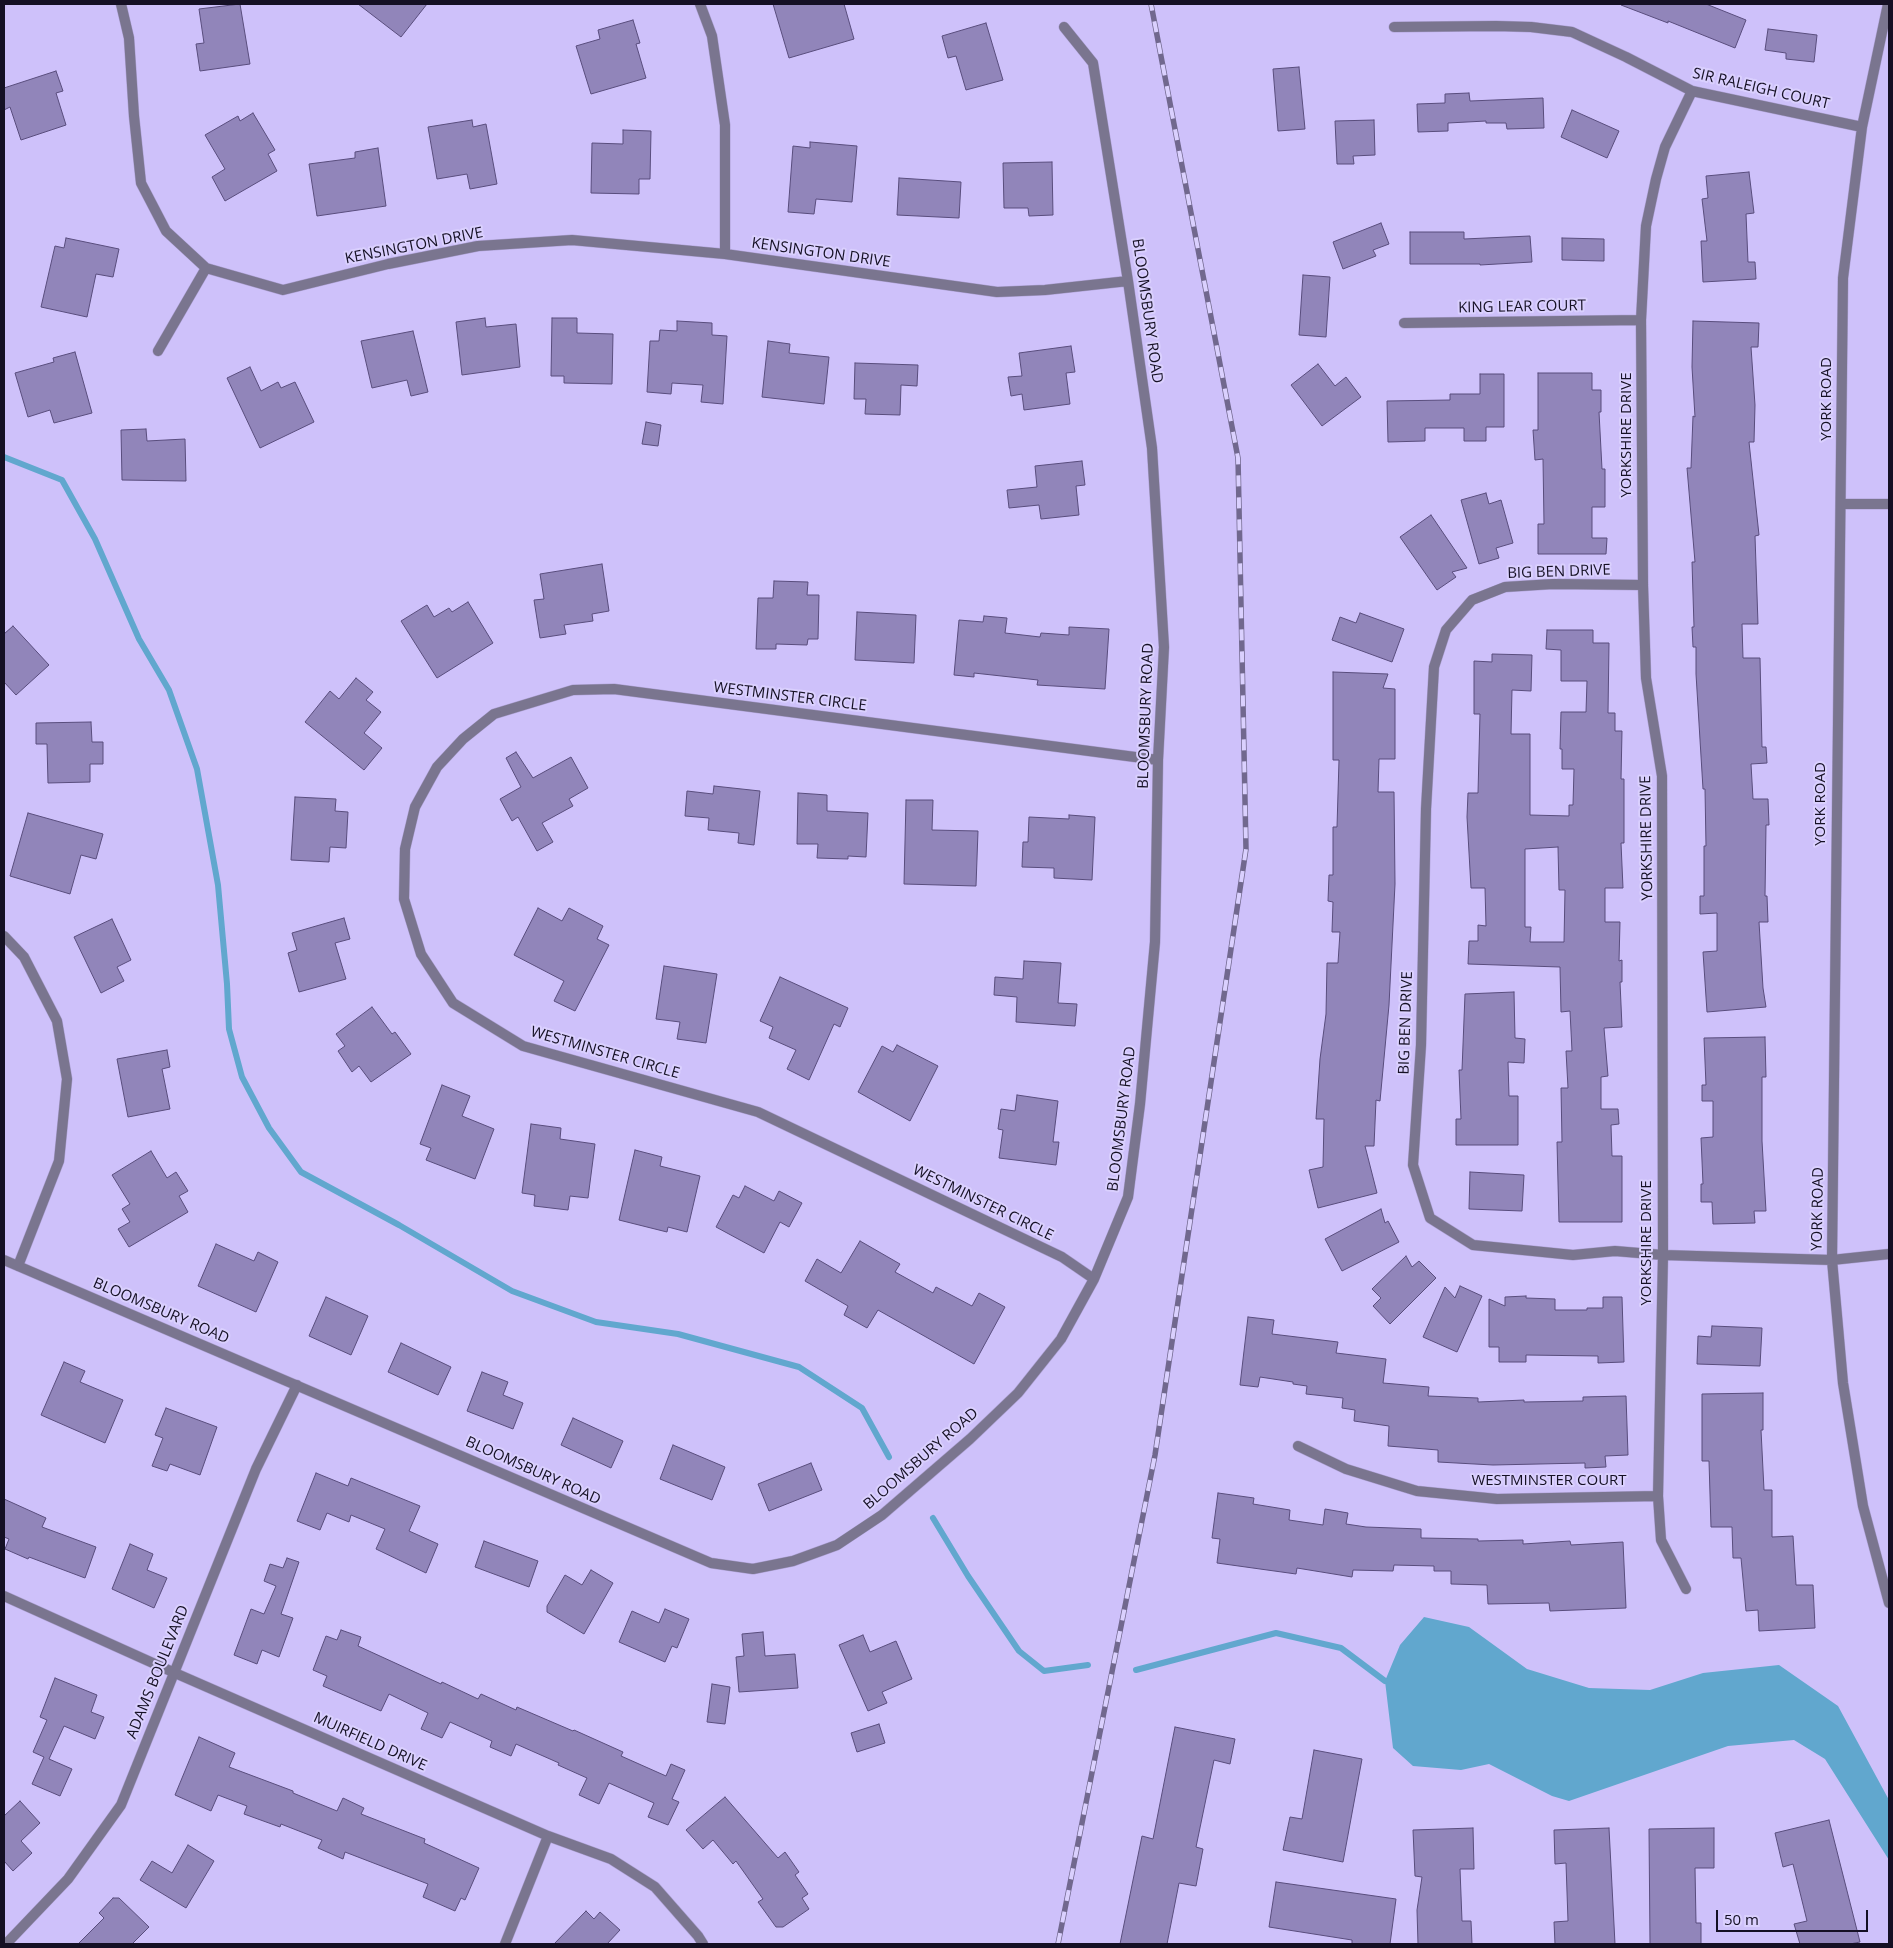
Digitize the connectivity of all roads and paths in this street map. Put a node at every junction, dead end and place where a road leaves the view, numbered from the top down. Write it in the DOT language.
graph roads {
  1 [pos="121,4"];
  2 [pos="700,4"];
  3 [pos="1888,4"];
  4 [pos="1064,27"];
  5 [pos="1394,27"];
  6 [pos="1692,91"];
  7 [pos="1862,128"];
  8 [pos="725,254"];
  9 [pos="206,268"];
  10 [pos="1128,281"];
  11 [pos="1641,320"];
  12 [pos="1404,323"];
  13 [pos="158,351"];
  14 [pos="1841,504"];
  15 [pos="1889,504"];
  16 [pos="1643,585"];
  17 [pos="1158,760"];
  18 [pos="4,936"];
  19 [pos="1889,1254"];
  20 [pos="1663,1255"];
  21 [pos="4,1260"];
  22 [pos="1832,1260"];
  23 [pos="18,1266"];
  24 [pos="1094,1279"];
  25 [pos="297,1386"];
  26 [pos="1298,1446"];
  27 [pos="1658,1496"];
  28 [pos="1686,1589"];
  29 [pos="4,1596"];
  30 [pos="1889,1603"];
  31 [pos="175,1673"];
  32 [pos="548,1836"];
  33 [pos="6,1944"];
  34 [pos="505,1944"];
  35 [pos="703,1944"];
  1 -- 9 [label="street, KENSINGTON DRIVE"];
  2 -- 8 [label="street"];
  3 -- 7 [label="street, YORK ROAD"];
  4 -- 10 [label="street, BLOOMSBURY ROAD"];
  5 -- 6 [label="street, SIR RALEIGH COURT"];
  6 -- 7 [label="street, SIR RALEIGH COURT"];
  6 -- 11 [label="street, YORKSHIRE DRIVE"];
  7 -- 14 [label="street, YORK ROAD"];
  8 -- 9 [label="street, KENSINGTON DRIVE"];
  8 -- 10 [label="street, KENSINGTON DRIVE"];
  9 -- 13 [label="street"];
  10 -- 17 [label="street, BLOOMSBURY ROAD"];
  11 -- 12 [label="street, KING LEAR COURT"];
  11 -- 16 [label="street, YORKSHIRE DRIVE"];
  14 -- 15 [label="street"];
  14 -- 22 [label="street, YORK ROAD"];
  16 -- 20 [label="street, YORKSHIRE DRIVE"];
  16 -- 20 [label="street, BIG BEN DRIVE"];
  17 -- 24 [label="street, BLOOMSBURY ROAD"];
  17 -- 24 [label="street, WESTMINSTER CIRCLE"];
  18 -- 23 [label="street"];
  19 -- 22 [label="street, BIG BEN DRIVE"];
  20 -- 22 [label="street, BIG BEN DRIVE"];
  20 -- 27 [label="street, YORKSHIRE DRIVE"];
  21 -- 23 [label="street, BLOOMSBURY ROAD"];
  22 -- 30 [label="street, YORK ROAD"];
  23 -- 25 [label="street, BLOOMSBURY ROAD"];
  24 -- 25 [label="street, BLOOMSBURY ROAD"];
  25 -- 31 [label="street, ADAMS BOULEVARD"];
  26 -- 27 [label="street, WESTMINSTER COURT"];
  27 -- 28 [label="street, YORKSHIRE DRIVE"];
  29 -- 31 [label="street, MUIRFIELD DRIVE"];
  31 -- 32 [label="street, MUIRFIELD DRIVE"];
  31 -- 33 [label="street, ADAMS BOULEVARD"];
  32 -- 34 [label="street"];
  32 -- 35 [label="street, MUIRFIELD DRIVE"];
}
